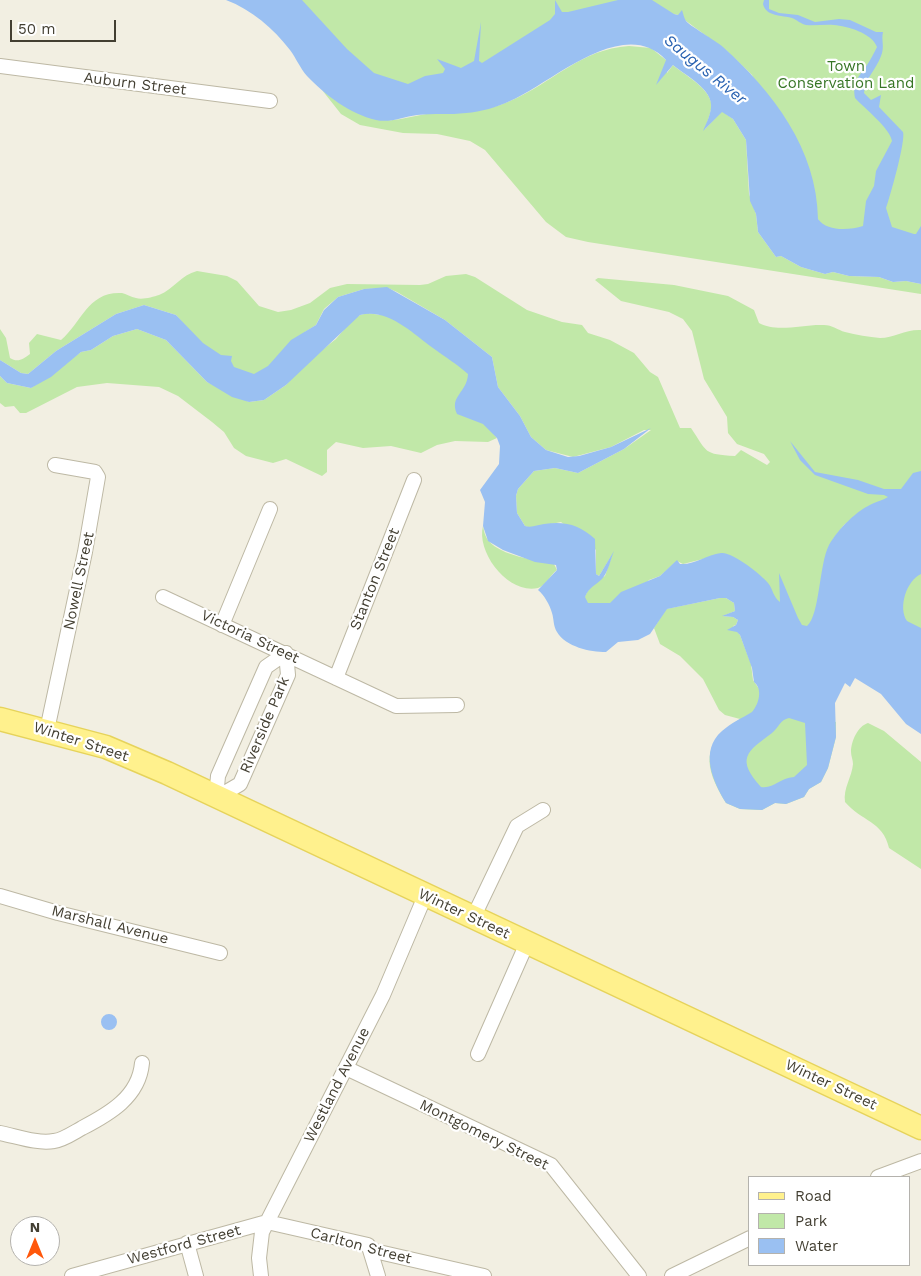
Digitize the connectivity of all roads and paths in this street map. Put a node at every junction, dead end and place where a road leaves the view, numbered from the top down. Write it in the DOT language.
graph roads {
  1 [pos="0,66"];
  2 [pos="270,101"];
  3 [pos="54,465"];
  4 [pos="414,480"];
  5 [pos="270,509"];
  6 [pos="163,597"];
  7 [pos="222,624"];
  8 [pos="286,654"];
  9 [pos="336,678"];
  10 [pos="457,705"];
  11 [pos="0,719"];
  12 [pos="47,730"];
  13 [pos="216,798"];
  14 [pos="543,810"];
  15 [pos="0,896"];
  16 [pos="425,896"];
  17 [pos="473,918"];
  18 [pos="527,943"];
  19 [pos="220,953"];
  20 [pos="478,1054"];
  21 [pos="142,1064"];
  22 [pos="346,1068"];
  23 [pos="921,1128"];
  24 [pos="0,1132"];
  25 [pos="921,1161"];
  26 [pos="881,1176"];
  27 [pos="267,1222"];
  28 [pos="748,1239"];
  29 [pos="187,1243"];
  30 [pos="370,1250"];
  31 [pos="72,1276"];
  32 [pos="196,1276"];
  33 [pos="261,1276"];
  34 [pos="378,1276"];
  35 [pos="484,1276"];
  36 [pos="639,1276"];
  37 [pos="672,1276"];
  1 -- 2 [label="street, Auburn Street"];
  3 -- 12 [label="street, Nowell Street"];
  4 -- 9 [label="street, Stanton Street"];
  5 -- 7 [label="street"];
  6 -- 7 [label="street, Victoria Street"];
  7 -- 8 [label="street, Victoria Street"];
  8 -- 9 [label="street, Victoria Street"];
  8 -- 13 [label="street, Riverside Park"];
  8 -- 13 [label="street, Riverside Park"];
  9 -- 10 [label="street, Victoria Street"];
  11 -- 12 [label="main road, Winter Street"];
  12 -- 13 [label="main road, Winter Street"];
  13 -- 16 [label="main road, Winter Street"];
  14 -- 17 [label="street"];
  15 -- 19 [label="street, Marshall Avenue"];
  16 -- 17 [label="main road, Winter Street"];
  16 -- 22 [label="street, Westland Avenue"];
  17 -- 18 [label="main road, Winter Street"];
  18 -- 20 [label="street"];
  18 -- 23 [label="main road, Winter Street"];
  21 -- 24 [label="street"];
  22 -- 27 [label="street, Westland Avenue"];
  22 -- 36 [label="street, Montgomery Street"];
  25 -- 26 [label="street"];
  27 -- 29 [label="street, Westford Street"];
  27 -- 30 [label="street, Carlton Street"];
  27 -- 33 [label="street, Westland Avenue"];
  28 -- 37 [label="street"];
  29 -- 31 [label="street, Westford Street"];
  29 -- 32 [label="street"];
  30 -- 34 [label="street"];
  30 -- 35 [label="street, Carlton Street"];
}
